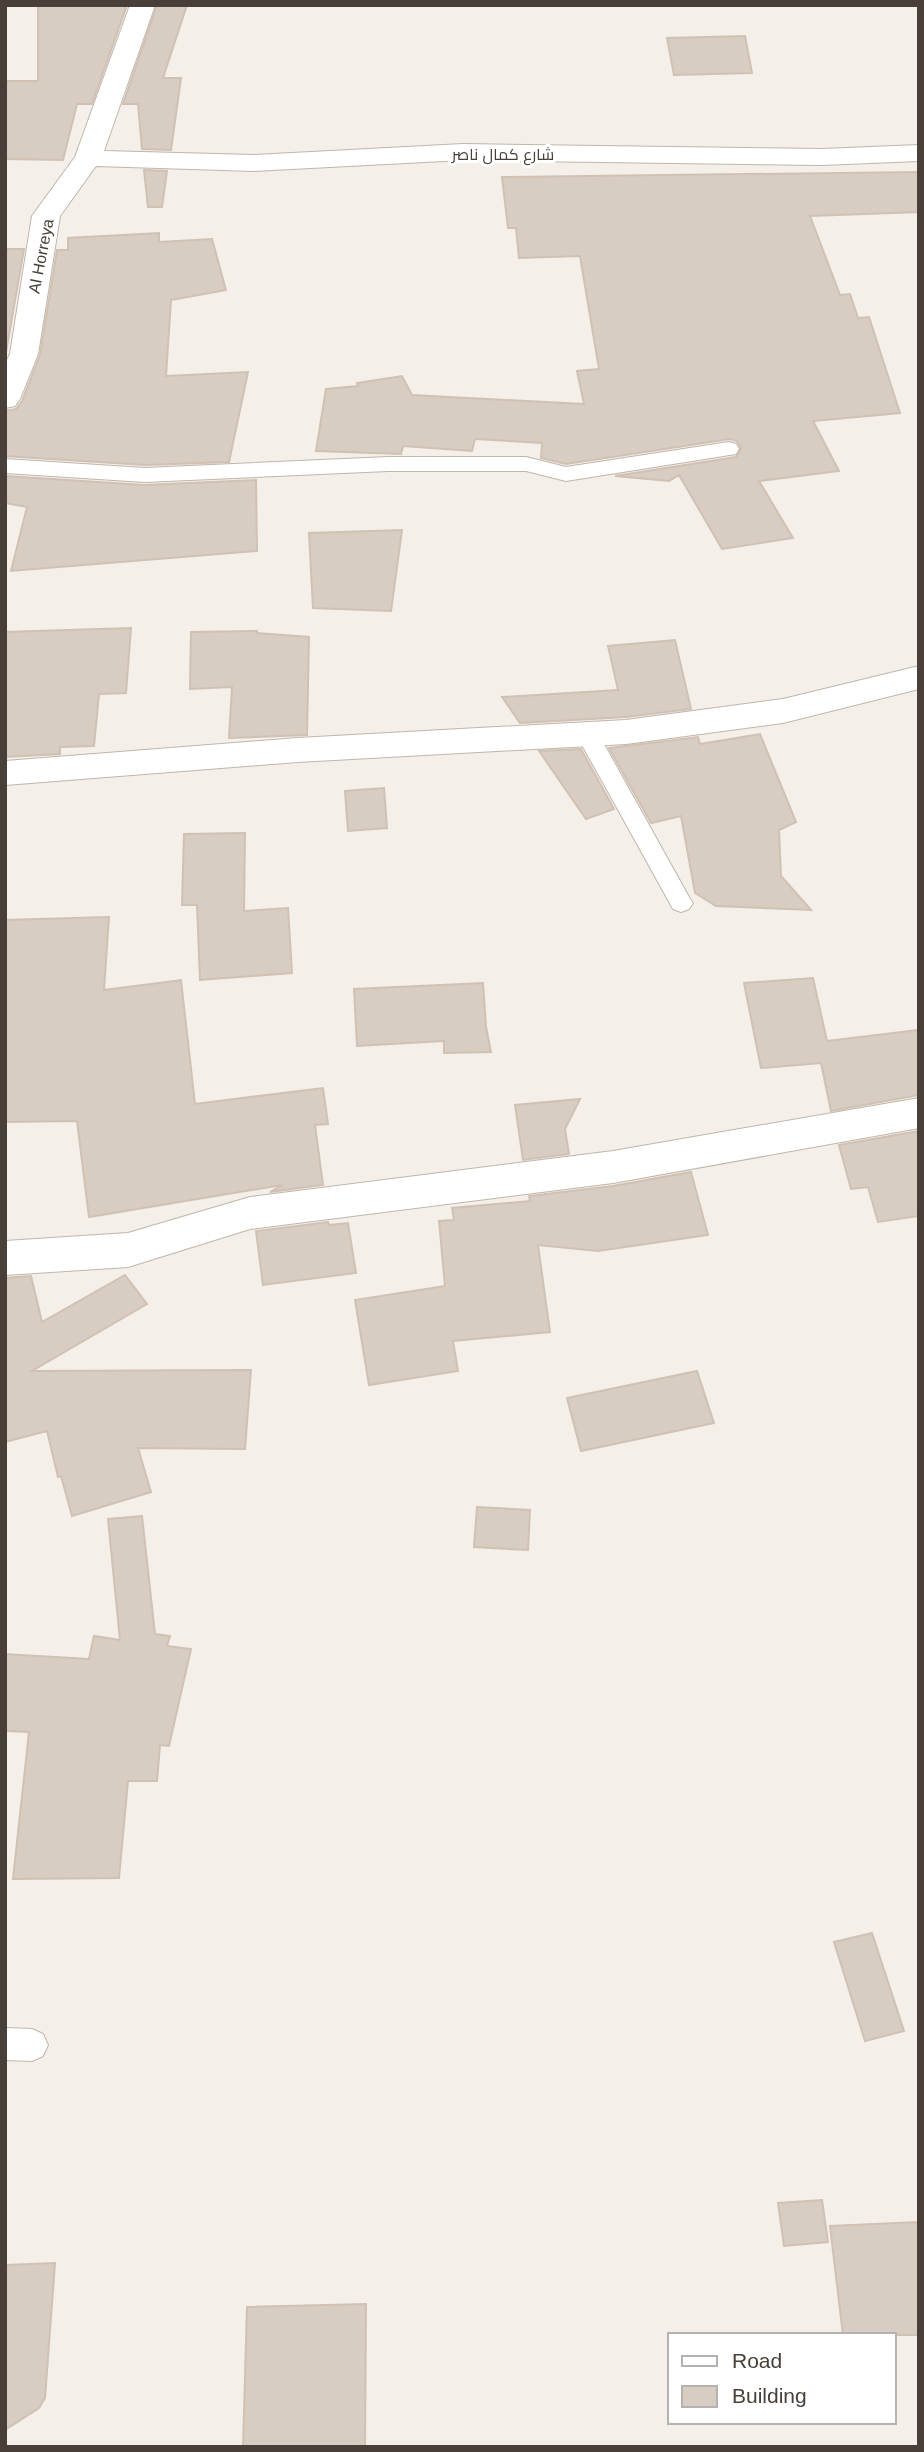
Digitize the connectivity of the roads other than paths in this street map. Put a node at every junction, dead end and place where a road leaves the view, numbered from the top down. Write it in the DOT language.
graph roads {
  1 [pos="144,5"];
  2 [pos="919,153"];
  3 [pos="88,158"];
  4 [pos="5,398"];
  5 [pos="729,449"];
  6 [pos="5,466"];
  7 [pos="919,677"];
  8 [pos="587,734"];
  9 [pos="5,773"];
  10 [pos="681,903"];
  11 [pos="919,1113"];
  12 [pos="5,1258"];
  1 -- 3 [label="street, Al Horreya"];
  2 -- 3 [label="street, شارع كمال ناصر"];
  3 -- 4 [label="street, Al Horreya"];
  5 -- 6 [label="lane"];
  7 -- 8 [label="street"];
  8 -- 9 [label="street"];
  8 -- 10 [label="lane"];
  11 -- 12 [label="street"];
}
